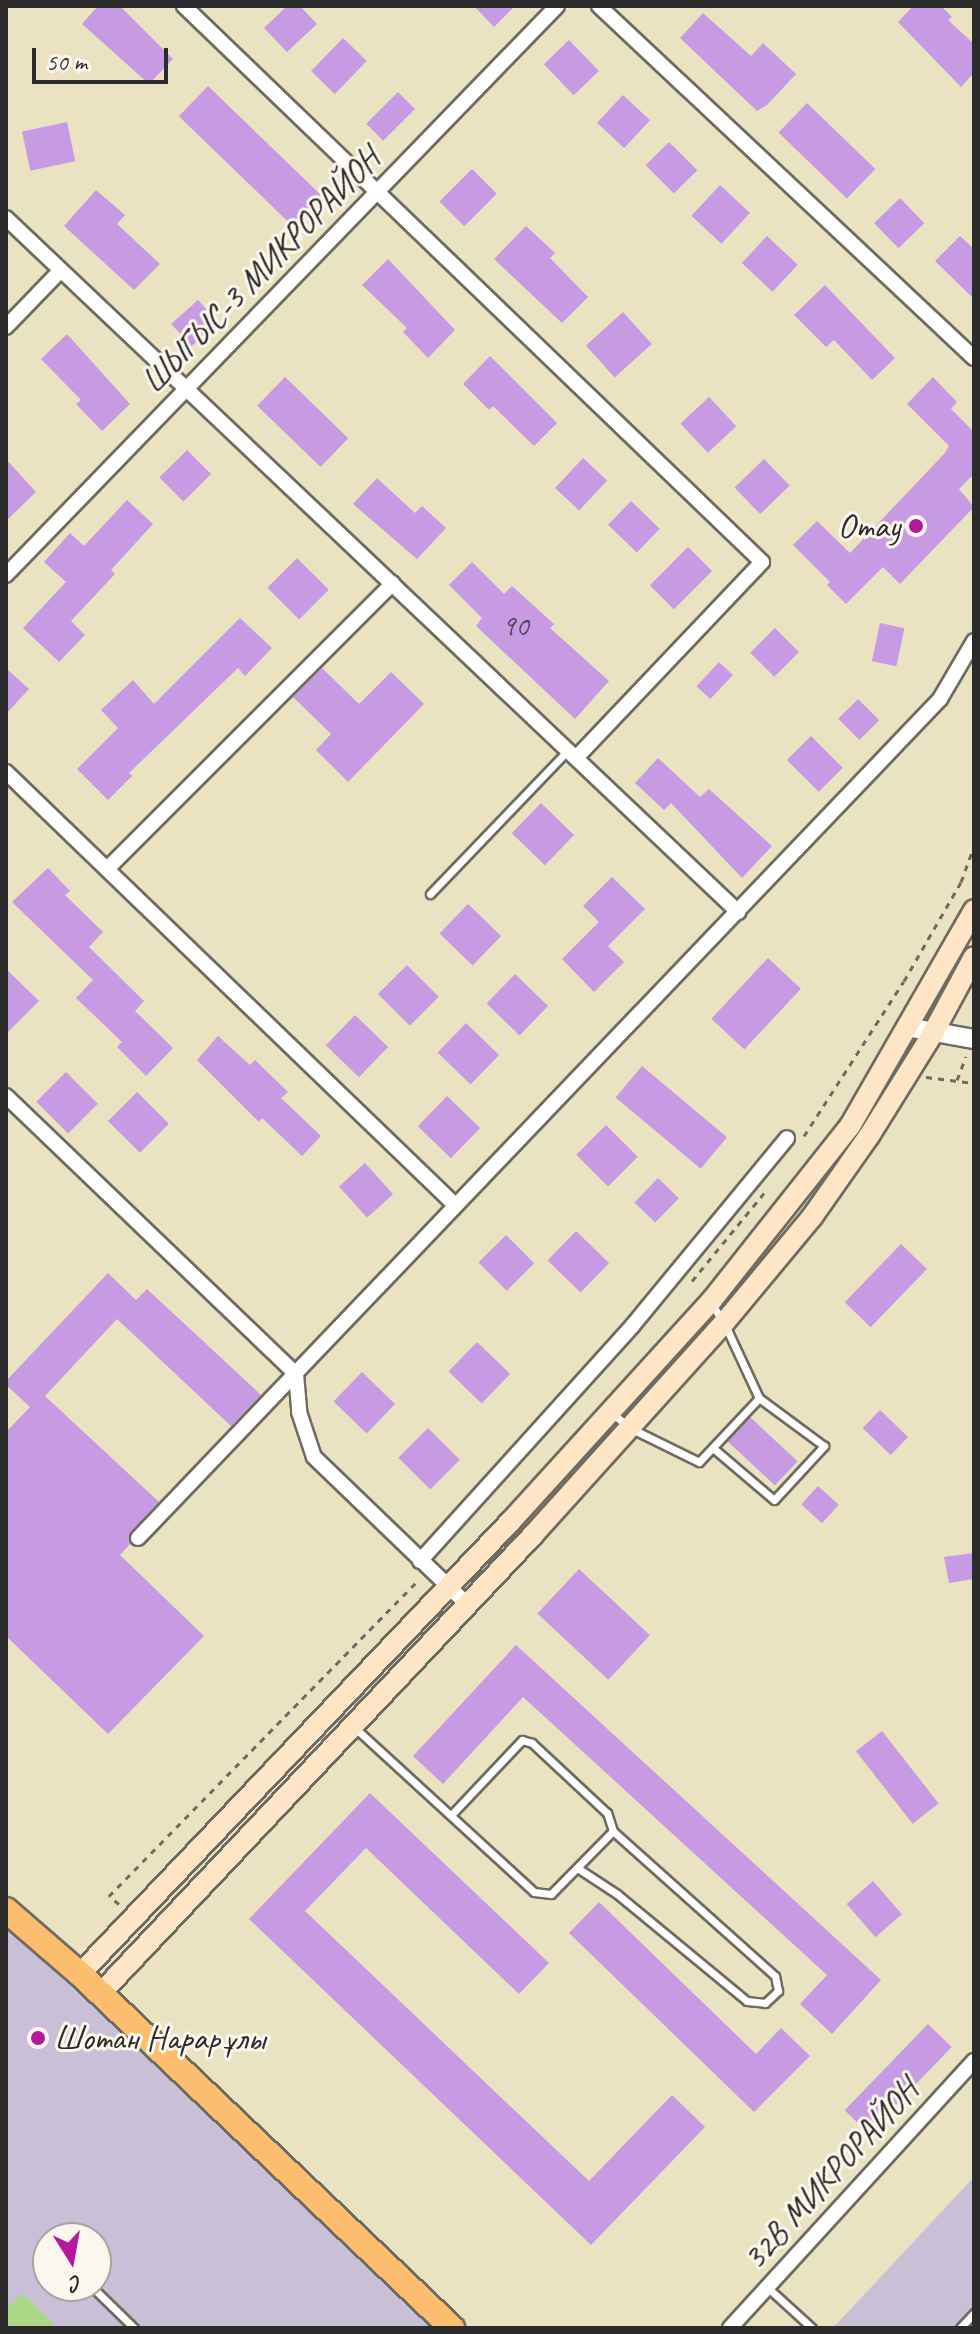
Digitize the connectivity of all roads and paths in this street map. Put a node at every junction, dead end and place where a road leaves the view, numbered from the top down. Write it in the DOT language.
graph roads {
  1 [pos="184,6"];
  2 [pos="557,6"];
  3 [pos="599,6"];
  4 [pos="378,191"];
  5 [pos="6,218"];
  6 [pos="61,270"];
  7 [pos="6,327"];
  8 [pos="974,358"];
  9 [pos="187,388"];
  10 [pos="6,575"];
  11 [pos="393,583"];
  12 [pos="974,641"];
  13 [pos="573,753"];
  14 [pos="6,772"];
  15 [pos="107,869"];
  16 [pos="430,894"];
  17 [pos="974,910"];
  18 [pos="738,912"];
  19 [pos="974,957"];
  20 [pos="907,1027"];
  21 [pos="933,1033"];
  22 [pos="973,1038"];
  23 [pos="907,1074"];
  24 [pos="957,1081"];
  25 [pos="974,1083"];
  26 [pos="6,1096"];
  27 [pos="787,1138"];
  28 [pos="455,1205"];
  29 [pos="710,1302"];
  30 [pos="724,1323"];
  31 [pos="296,1374"];
  32 [pos="759,1398"];
  33 [pos="611,1411"];
  34 [pos="630,1428"];
  35 [pos="713,1448"];
  36 [pos="138,1538"];
  37 [pos="420,1561"];
  38 [pos="448,1587"];
  39 [pos="467,1604"];
  40 [pos="353,1726"];
  41 [pos="452,1814"];
  42 [pos="613,1831"];
  43 [pos="579,1869"];
  44 [pos="6,1910"];
  45 [pos="80,1974"];
  46 [pos="100,1994"];
  47 [pos="974,2061"];
  48 [pos="767,2287"];
  49 [pos="107,2302"];
  50 [pos="974,2313"];
  51 [pos="134,2328"];
  52 [pos="452,2328"];
  53 [pos="730,2328"];
  54 [pos="812,2328"];
  55 [pos="960,2328"];
  1 -- 4 [label="street"];
  2 -- 4 [label="street, ШЫГЫС-3 МИКРОРАЙОН"];
  3 -- 8 [label="street"];
  4 -- 9 [label="street, ШЫГЫС-3 МИКРОРАЙОН"];
  4 -- 13 [label="street"];
  5 -- 6 [label="street"];
  6 -- 7 [label="street"];
  6 -- 9 [label="street"];
  9 -- 10 [label="street, ШЫГЫС-3 МИКРОРАЙОН"];
  9 -- 11 [label="street"];
  11 -- 13 [label="street"];
  11 -- 15 [label="street"];
  12 -- 18 [label="street"];
  13 -- 16 [label="lane"];
  13 -- 18 [label="street"];
  14 -- 15 [label="street"];
  15 -- 28 [label="street"];
  17 -- 20 [label="main road"];
  18 -- 28 [label="street"];
  19 -- 21 [label="main road"];
  20 -- 21 [label="street"];
  20 -- 29 [label="main road"];
  21 -- 22 [label="street"];
  21 -- 23 [label="main road"];
  22 -- 24 [label="path"];
  23 -- 24 [label="path"];
  23 -- 30 [label="main road"];
  24 -- 25 [label="path"];
  26 -- 31 [label="street"];
  27 -- 37 [label="street"];
  28 -- 31 [label="street"];
  29 -- 30 [label="lane"];
  29 -- 33 [label="main road"];
  30 -- 32 [label="lane"];
  30 -- 34 [label="main road"];
  31 -- 36 [label="street"];
  31 -- 37 [label="street"];
  32 -- 35 [label="lane"];
  32 -- 35 [label="lane"];
  33 -- 34 [label="lane"];
  33 -- 38 [label="main road"];
  34 -- 35 [label="lane"];
  34 -- 39 [label="main road"];
  37 -- 38 [label="street"];
  38 -- 39 [label="street"];
  38 -- 45 [label="main road"];
  39 -- 40 [label="main road"];
  40 -- 41 [label="lane"];
  40 -- 46 [label="main road"];
  41 -- 42 [label="lane"];
  41 -- 43 [label="lane"];
  42 -- 43 [label="lane"];
  42 -- 43 [label="lane"];
  44 -- 45 [label="main road"];
  45 -- 46 [label="main road"];
  46 -- 52 [label="main road"];
  47 -- 48 [label="street, 32В МИКРОРАЙОН"];
  48 -- 53 [label="street, 32В МИКРОРАЙОН"];
  48 -- 54 [label="lane"];
  49 -- 51 [label="lane"];
  50 -- 55 [label="lane"];
}
